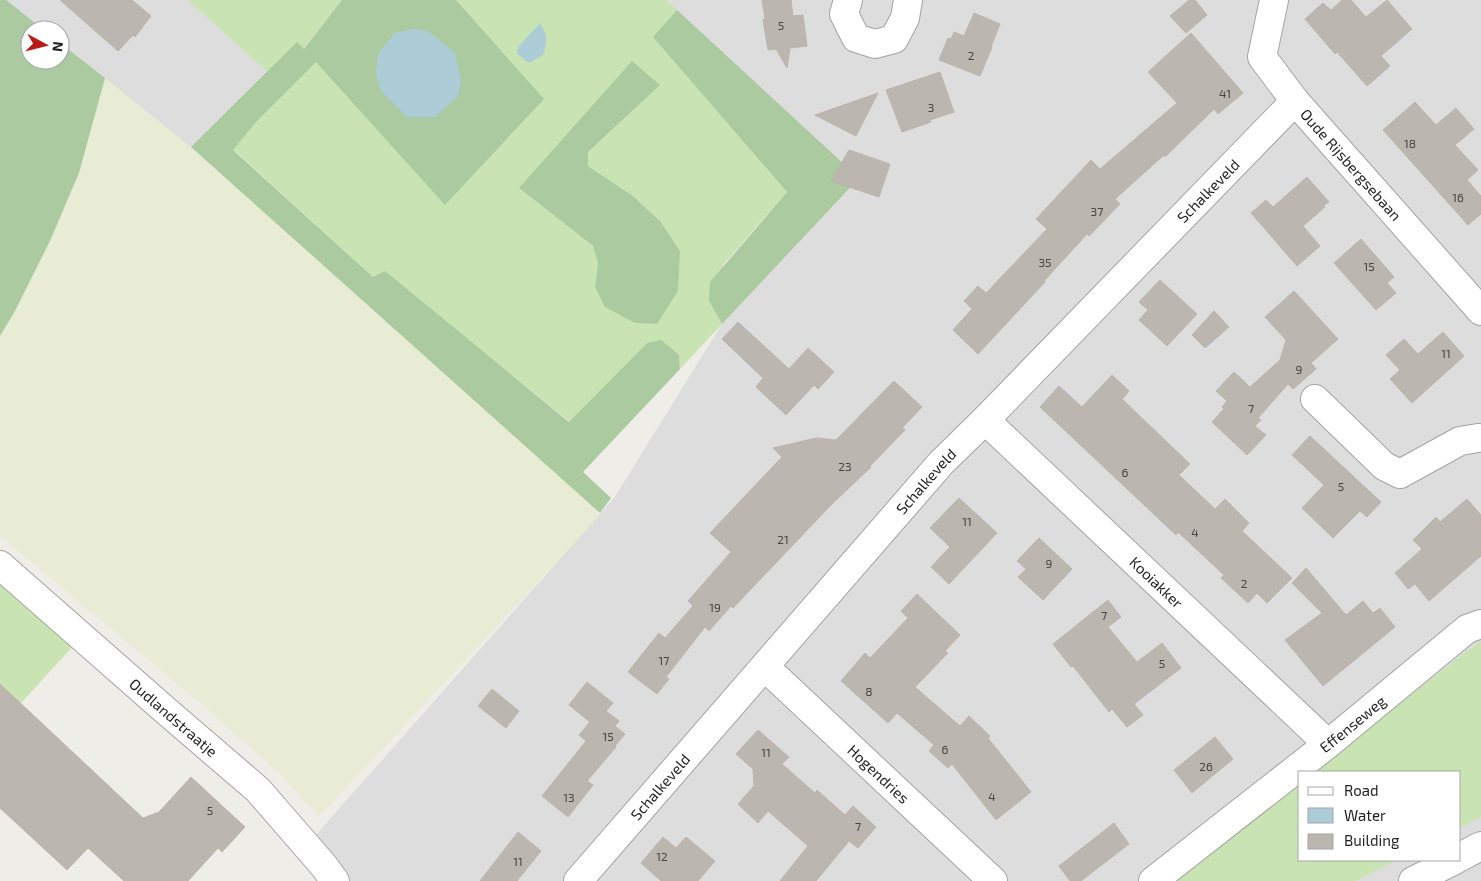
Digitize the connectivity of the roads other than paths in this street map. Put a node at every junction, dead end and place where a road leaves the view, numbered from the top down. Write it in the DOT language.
graph roads {
  1 [pos="848,0"];
  2 [pos="908,0"];
  3 [pos="1274,0"];
  4 [pos="1295,101"];
  5 [pos="1481,311"];
  6 [pos="1315,399"];
  7 [pos="985,420"];
  8 [pos="1480,438"];
  9 [pos="0,565"];
  10 [pos="1481,624"];
  11 [pos="766,667"];
  12 [pos="1328,744"];
  13 [pos="1481,846"];
  14 [pos="1461,856"];
  15 [pos="1453,861"];
  16 [pos="335,881"];
  17 [pos="578,881"];
  18 [pos="993,881"];
  19 [pos="1153,881"];
  20 [pos="1414,881"];
  1 -- 2 [label="street"];
  3 -- 4 [label="street, Oude Rijsbergsebaan"];
  4 -- 5 [label="street, Oude Rijsbergsebaan"];
  4 -- 7 [label="street, Schalkeveld"];
  6 -- 8 [label="street"];
  7 -- 11 [label="street, Schalkeveld"];
  7 -- 12 [label="street, Kooiakker"];
  9 -- 16 [label="street, Oudlandstraatje"];
  10 -- 12 [label="street, Effenseweg"];
  11 -- 17 [label="street, Schalkeveld"];
  11 -- 18 [label="street, Hogendries"];
  12 -- 19 [label="street, Effenseweg"];
  13 -- 14 [label="street"];
  15 -- 20 [label="street"];
}
